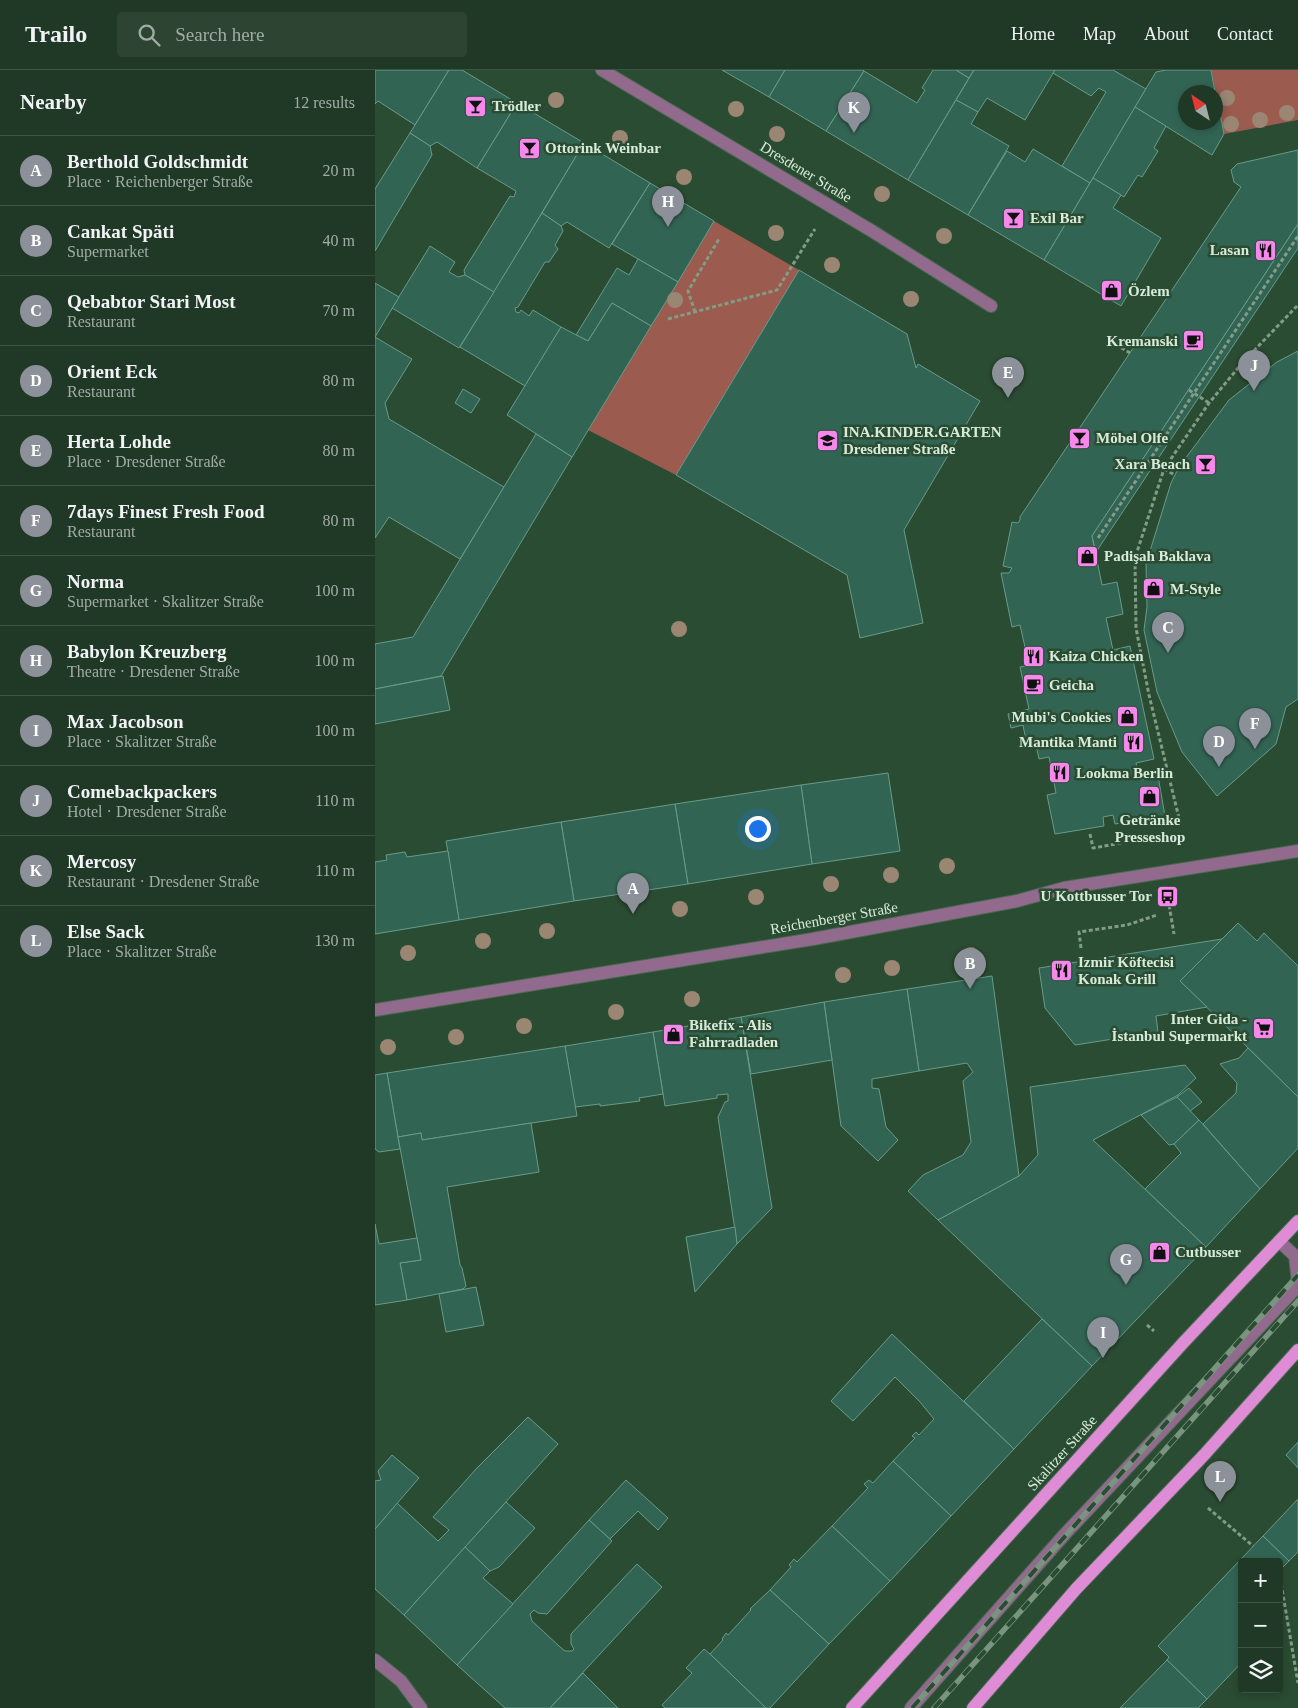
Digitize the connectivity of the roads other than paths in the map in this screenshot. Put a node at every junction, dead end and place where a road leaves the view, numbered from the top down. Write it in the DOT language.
graph roads {
  1 [pos="602,70"];
  2 [pos="991,306"];
  3 [pos="1298,851"];
  4 [pos="375,1010"];
  5 [pos="1298,1221"];
  6 [pos="1279,1241"];
  7 [pos="1298,1282"];
  8 [pos="1298,1286"];
  9 [pos="1298,1350"];
  10 [pos="375,1660"];
  11 [pos="421,1708"];
  12 [pos="852,1708"];
  13 [pos="911,1708"];
  14 [pos="973,1708"];
  1 -- 2 [label="street, Dresdener Straße"];
  3 -- 4 [label="street, Reichenberger Straße"];
  5 -- 6 [label="main road, Skalitzer Straße"];
  6 -- 7 [label="street"];
  6 -- 12 [label="main road, Skalitzer Straße"];
  8 -- 13 [label="street"];
  9 -- 14 [label="main road"];
  10 -- 11 [label="street"];
}
